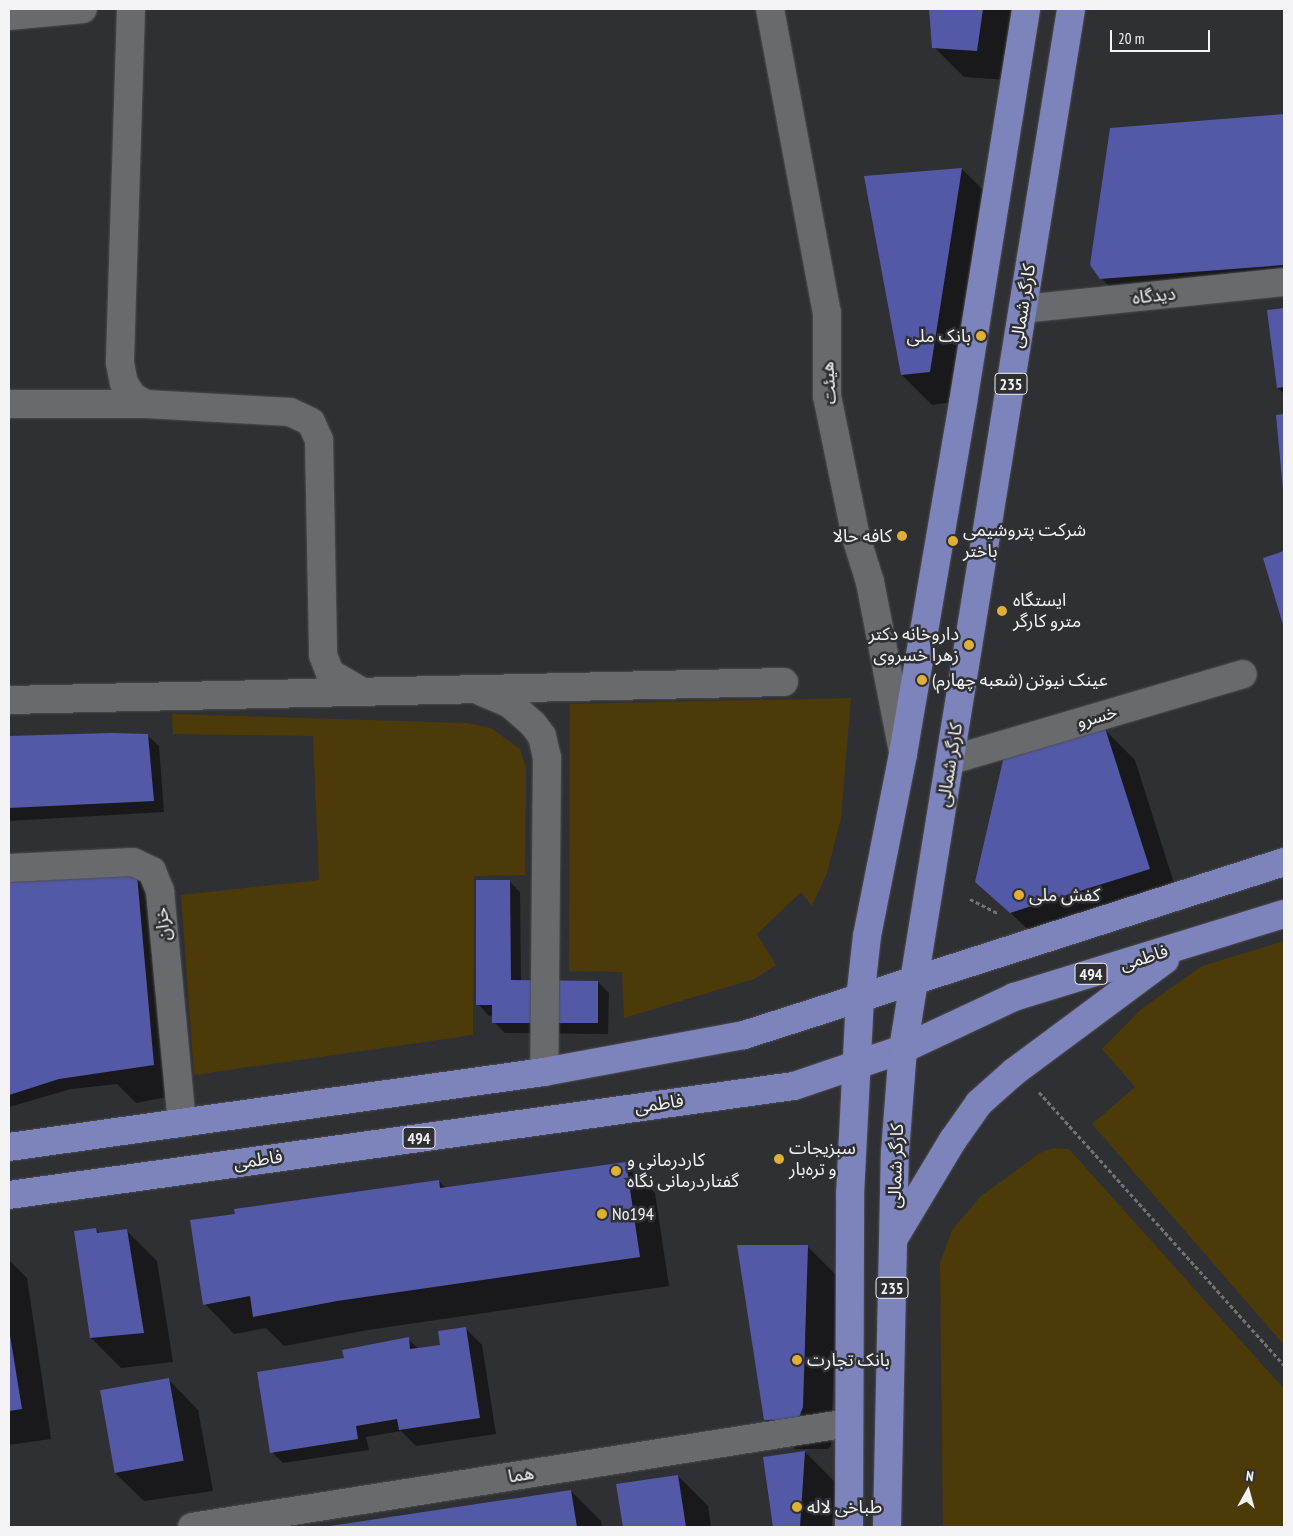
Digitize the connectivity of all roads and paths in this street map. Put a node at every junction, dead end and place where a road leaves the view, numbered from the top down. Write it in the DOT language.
graph roads {
  1 [pos="83,9"];
  2 [pos="131,9"];
  3 [pos="770,9"];
  4 [pos="1026,9"];
  5 [pos="1071,9"];
  6 [pos="9,16"];
  7 [pos="1284,282"];
  8 [pos="1023,309"];
  9 [pos="963,403"];
  10 [pos="9,404"];
  11 [pos="146,404"];
  12 [pos="1006,410"];
  13 [pos="1243,674"];
  14 [pos="784,682"];
  15 [pos="477,689"];
  16 [pos="361,691"];
  17 [pos="9,700"];
  18 [pos="903,754"];
  19 [pos="951,760"];
  20 [pos="1284,862"];
  21 [pos="9,868"];
  22 [pos="970,900"];
  23 [pos="998,913"];
  24 [pos="1284,914"];
  25 [pos="1186,945"];
  26 [pos="914,979"];
  27 [pos="860,999"];
  28 [pos="903,1049"];
  29 [pos="855,1068"];
  30 [pos="544,1072"];
  31 [pos="1037,1090"];
  32 [pos="182,1123"];
  33 [pos="9,1147"];
  34 [pos="9,1195"];
  35 [pos="893,1240"];
  36 [pos="1284,1365"];
  37 [pos="889,1419"];
  38 [pos="849,1423"];
  39 [pos="192,1527"];
  40 [pos="849,1527"];
  41 [pos="887,1527"];
  1 -- 6 [label="street"];
  2 -- 11 [label="street"];
  3 -- 18 [label="street, هیئت"];
  4 -- 9 [label="main road"];
  5 -- 8 [label="main road, کارگر شمالی / 235"];
  7 -- 8 [label="street, دیدگاه"];
  8 -- 12 [label="main road, کارگر شمالی / 235"];
  9 -- 12 [label="main road"];
  9 -- 18 [label="main road"];
  10 -- 11 [label="street"];
  11 -- 16 [label="street"];
  12 -- 19 [label="main road, کارگر شمالی / 235"];
  13 -- 19 [label="street, خسرو"];
  14 -- 15 [label="street"];
  15 -- 16 [label="street"];
  15 -- 30 [label="street"];
  16 -- 17 [label="street"];
  18 -- 27 [label="main road"];
  19 -- 26 [label="main road, کارگر شمالی / 235"];
  20 -- 26 [label="main road"];
  21 -- 32 [label="street, خزان"];
  22 -- 23 [label="path"];
  24 -- 25 [label="main road, فاطمی / 494"];
  25 -- 28 [label="main road, فاطمی / 494"];
  25 -- 35 [label="main road"];
  26 -- 27 [label="main road"];
  26 -- 28 [label="main road, کارگر شمالی / 235"];
  27 -- 29 [label="main road"];
  27 -- 30 [label="main road"];
  28 -- 29 [label="main road, فاطمی / 494"];
  28 -- 35 [label="main road, کارگر شمالی / 235"];
  29 -- 34 [label="main road, فاطمی / 494"];
  29 -- 38 [label="main road"];
  30 -- 32 [label="main road"];
  31 -- 36 [label="path"];
  32 -- 33 [label="main road"];
  35 -- 37 [label="main road, کارگر شمالی / 235"];
  37 -- 38 [label="main road"];
  37 -- 41 [label="main road, کارگر شمالی / 235"];
  38 -- 39 [label="street, هما"];
  38 -- 40 [label="main road"];
}
